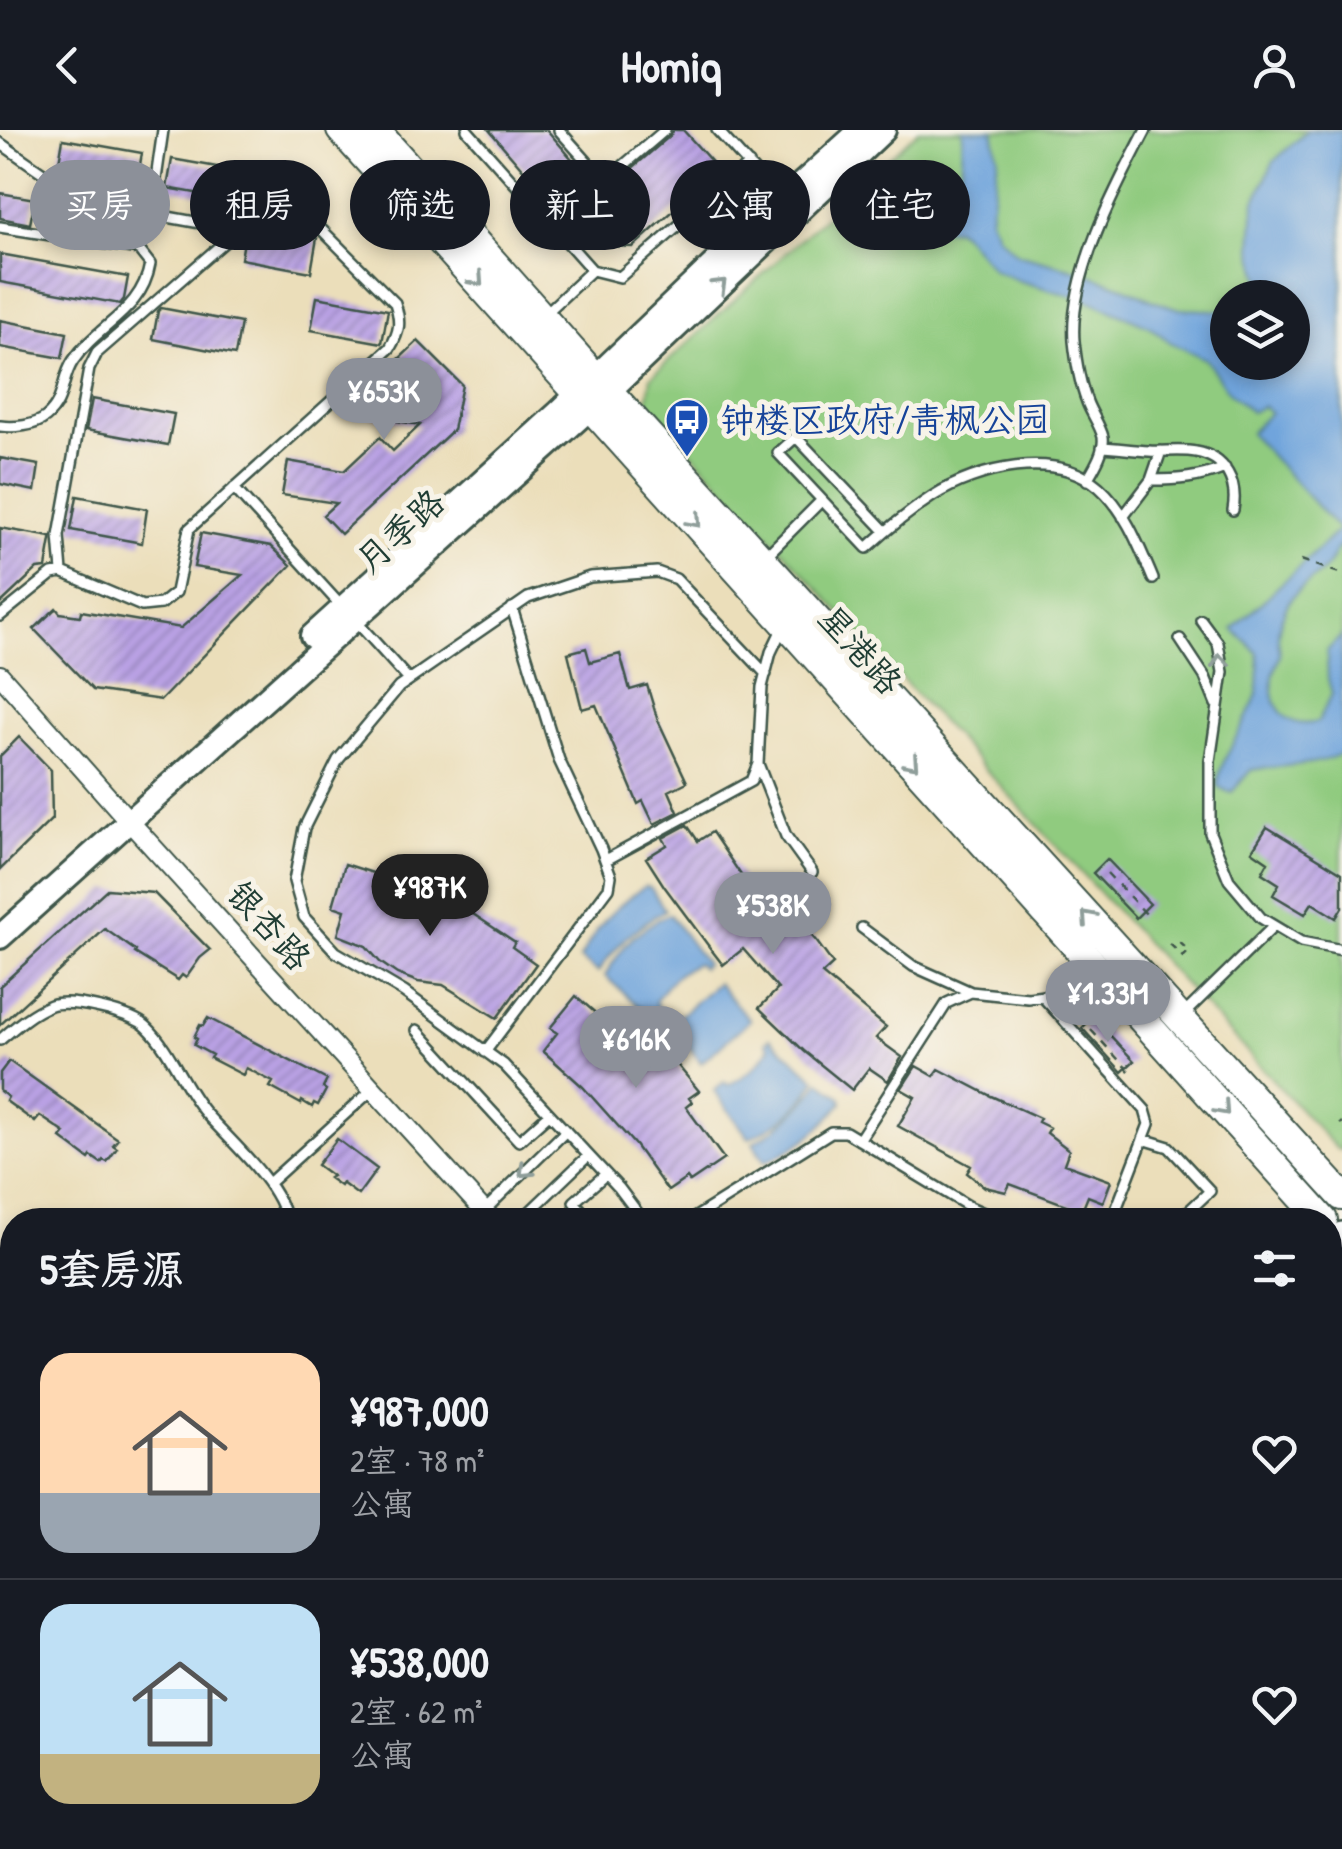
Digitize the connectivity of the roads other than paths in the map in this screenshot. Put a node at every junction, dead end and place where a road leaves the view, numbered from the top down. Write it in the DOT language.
graph roads {
  1 [pos="163,130"];
  2 [pos="341,130"];
  3 [pos="375,130"];
  4 [pos="467,130"];
  5 [pos="559,130"];
  6 [pos="666,130"];
  7 [pos="718,130"];
  8 [pos="861,130"];
  9 [pos="884,130"];
  10 [pos="1146,130"];
  11 [pos="0,143"];
  12 [pos="158,160"];
  13 [pos="744,160"];
  14 [pos="30,164"];
  15 [pos="810,176"];
  16 [pos="0,226"];
  17 [pos="30,231"];
  18 [pos="670,233"];
  19 [pos="139,250"];
  20 [pos="735,250"];
  21 [pos="592,270"];
  22 [pos="542,317"];
  23 [pos="594,392"];
  24 [pos="0,426"];
  25 [pos="1102,447"];
  26 [pos="1161,451"];
  27 [pos="1225,468"];
  28 [pos="1088,480"];
  29 [pos="1151,480"];
  30 [pos="234,488"];
  31 [pos="822,500"];
  32 [pos="1232,510"];
  33 [pos="1123,517"];
  34 [pos="885,532"];
  35 [pos="762,560"];
  36 [pos="62,572"];
  37 [pos="1153,578"];
  38 [pos="512,608"];
  39 [pos="349,613"];
  40 [pos="0,616"];
  41 [pos="1202,620"];
  42 [pos="785,622"];
  43 [pos="1180,638"];
  44 [pos="0,674"];
  45 [pos="766,674"];
  46 [pos="409,680"];
  47 [pos="1218,707"];
  48 [pos="758,764"];
  49 [pos="125,816"];
  50 [pos="606,860"];
  51 [pos="812,872"];
  52 [pos="0,917"];
  53 [pos="1274,926"];
  54 [pos="862,928"];
  55 [pos="0,936"];
  56 [pos="1342,950"];
  57 [pos="1104,977"];
  58 [pos="971,992"];
  59 [pos="1042,996"];
  60 [pos="1180,1018"];
  61 [pos="417,1030"];
  62 [pos="0,1040"];
  63 [pos="485,1052"];
  64 [pos="373,1088"];
  65 [pos="550,1114"];
  66 [pos="566,1131"];
  67 [pos="1143,1139"];
  68 [pos="858,1140"];
  69 [pos="588,1156"];
  70 [pos="606,1174"];
  71 [pos="269,1182"];
  72 [pos="1342,1196"];
  73 [pos="284,1208"];
  74 [pos="482,1208"];
  75 [pos="494,1208"];
  76 [pos="534,1208"];
  77 [pos="579,1208"];
  78 [pos="633,1208"];
  79 [pos="710,1208"];
  80 [pos="972,1208"];
  81 [pos="1117,1208"];
  82 [pos="1192,1208"];
  83 [pos="1312,1208"];
  1 -- 12 [label="lane"];
  2 -- 23 [label="main road, 星港路, one-way"];
  3 -- 22 [label="main road, 星港路"];
  4 -- 21 [label="lane"];
  5 -- 6 [label="lane"];
  7 -- 13 [label="lane"];
  8 -- 15 [label="street, 月季路"];
  23 -- 9 [label="street, 月季路, one-way"];
  10 -- 25 [label="lane"];
  11 -- 14 [label="lane"];
  16 -- 17 [label="lane"];
  18 -- 21 [label="lane"];
  19 -- 24 [label="lane"];
  20 -- 23 [label="street, 月季路"];
  21 -- 22 [label="lane"];
  22 -- 23 [label="main road, 星港路"];
  23 -- 35 [label="main road, 星港路"];
  23 -- 39 [label="street, 月季路"];
  23 -- 42 [label="main road, 星港路, one-way"];
  25 -- 26 [label="lane"];
  25 -- 28 [label="lane"];
  26 -- 27 [label="lane"];
  26 -- 29 [label="lane"];
  27 -- 29 [label="lane"];
  27 -- 32 [label="lane"];
  28 -- 33 [label="lane"];
  28 -- 34 [label="lane"];
  29 -- 33 [label="lane"];
  30 -- 36 [label="lane"];
  30 -- 36 [label="lane"];
  30 -- 39 [label="lane"];
  31 -- 34 [label="lane"];
  31 -- 34 [label="lane"];
  31 -- 35 [label="lane"];
  33 -- 37 [label="lane"];
  60 -- 35 [label="main road, 星港路, one-way"];
  36 -- 40 [label="lane"];
  38 -- 45 [label="lane"];
  38 -- 46 [label="lane"];
  38 -- 50 [label="lane"];
  39 -- 46 [label="lane"];
  39 -- 49 [label="street, 月季路"];
  47 -- 41 [label="lane, one-way"];
  42 -- 45 [label="lane"];
  42 -- 57 [label="main road, 星港路, one-way"];
  43 -- 47 [label="lane"];
  44 -- 49 [label="street, 银杏路"];
  45 -- 48 [label="lane"];
  46 -- 63 [label="lane"];
  47 -- 53 [label="lane"];
  48 -- 50 [label="lane"];
  48 -- 51 [label="lane"];
  49 -- 52 [label="street, 月季路"];
  49 -- 55 [label="street, 月季路"];
  49 -- 64 [label="street, 银杏路"];
  50 -- 63 [label="lane"];
  53 -- 56 [label="lane"];
  53 -- 60 [label="lane"];
  54 -- 58 [label="lane"];
  57 -- 59 [label="lane"];
  57 -- 83 [label="main road, 星港路, one-way"];
  58 -- 59 [label="lane"];
  58 -- 68 [label="lane"];
  59 -- 67 [label="lane"];
  60 -- 72 [label="main road, 星港路"];
  61 -- 65 [label="lane"];
  62 -- 71 [label="lane"];
  63 -- 65 [label="lane"];
  64 -- 71 [label="lane"];
  64 -- 74 [label="street, 银杏路"];
  65 -- 66 [label="lane"];
  66 -- 69 [label="lane"];
  66 -- 75 [label="lane, one-way"];
  67 -- 81 [label="lane"];
  67 -- 82 [label="lane"];
  68 -- 79 [label="lane"];
  68 -- 80 [label="lane"];
  69 -- 70 [label="lane"];
  69 -- 76 [label="lane"];
  70 -- 77 [label="lane"];
  70 -- 78 [label="lane"];
  71 -- 73 [label="lane"];
}
